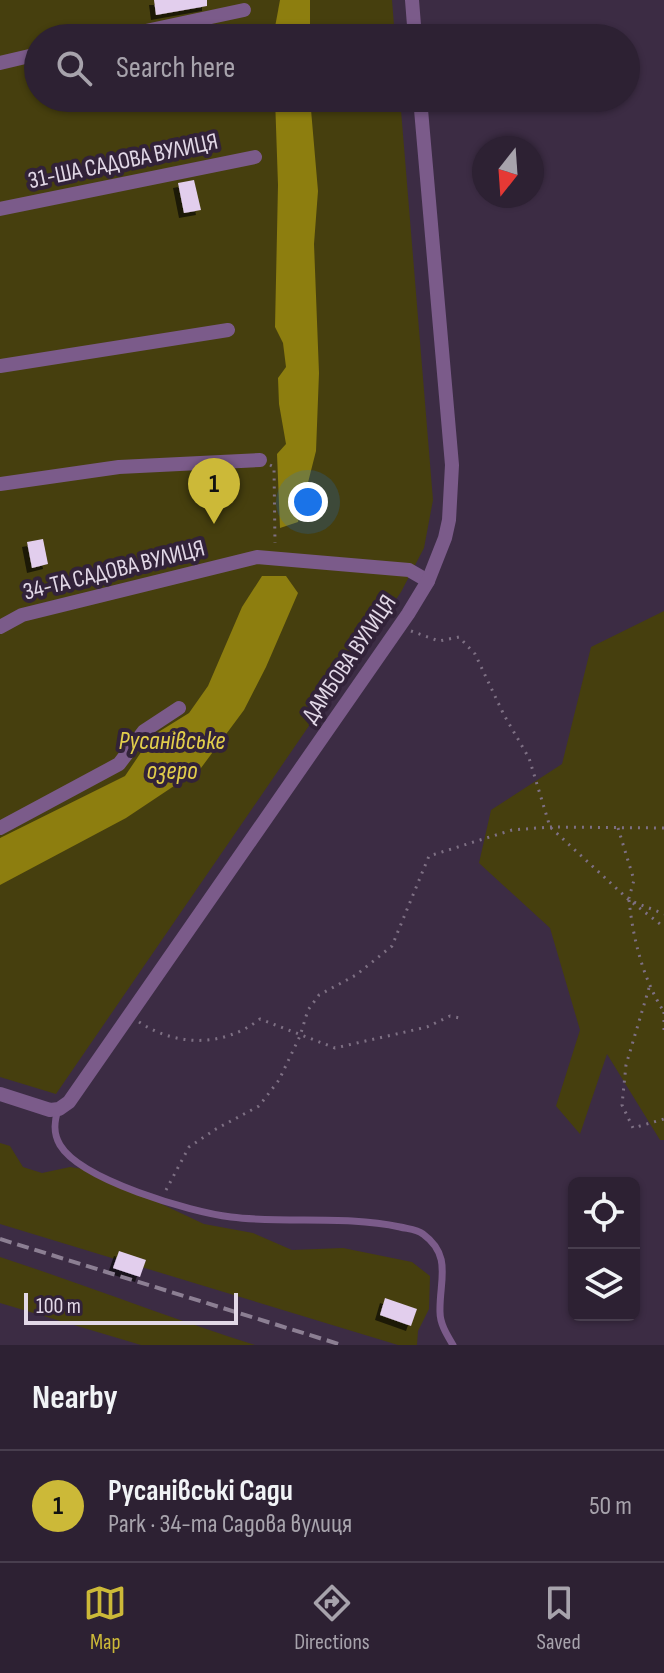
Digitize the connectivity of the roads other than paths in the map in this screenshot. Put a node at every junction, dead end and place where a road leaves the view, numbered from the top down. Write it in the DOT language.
graph roads {
  1 [pos="412,0"];
  2 [pos="244,10"];
  3 [pos="178,24"];
  4 [pos="414,24"];
  5 [pos="24,57"];
  6 [pos="0,63"];
  7 [pos="421,112"];
  8 [pos="255,157"];
  9 [pos="0,209"];
  10 [pos="228,330"];
  11 [pos="0,366"];
  12 [pos="260,460"];
  13 [pos="0,484"];
  14 [pos="428,581"];
  15 [pos="0,627"];
  16 [pos="179,708"];
  17 [pos="0,828"];
  18 [pos="0,1094"];
  19 [pos="59,1109"];
  20 [pos="453,1345"];
  1 -- 4 [label="street"];
  2 -- 3 [label="street"];
  5 -- 6 [label="street"];
  7 -- 14 [label="street, ДАМБОВА ВУЛИЦЯ"];
  8 -- 9 [label="street, 31-ША САДОВА ВУЛИЦЯ"];
  10 -- 11 [label="street"];
  12 -- 13 [label="street"];
  14 -- 15 [label="street, 34-ТА САДОВА ВУЛИЦЯ"];
  14 -- 19 [label="street, ДАМБОВА ВУЛИЦЯ"];
  16 -- 17 [label="street"];
  18 -- 19 [label="street"];
  19 -- 20 [label="lane"];
}
